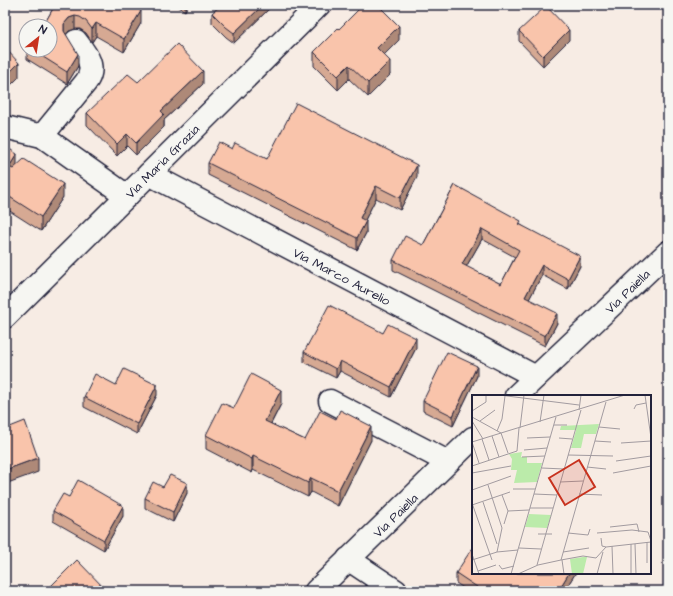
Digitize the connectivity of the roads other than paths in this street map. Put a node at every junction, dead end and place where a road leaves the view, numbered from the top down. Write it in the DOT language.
graph roads {
  1 [pos="319,5"];
  2 [pos="76,41"];
  3 [pos="5,127"];
  4 [pos="42,136"];
  5 [pos="149,174"];
  6 [pos="127,196"];
  7 [pos="668,252"];
  8 [pos="5,317"];
  9 [pos="536,377"];
  10 [pos="517,395"];
  11 [pos="330,401"];
  12 [pos="472,439"];
  13 [pos="448,462"];
  14 [pos="348,559"];
  15 [pos="316,591"];
  16 [pos="396,591"];
  1 -- 5 [label="street, Via Maria Grazia"];
  2 -- 4 [label="street"];
  3 -- 4 [label="street"];
  4 -- 6 [label="street"];
  5 -- 6 [label="street, Via Maria Grazia"];
  5 -- 9 [label="street, Via Marco Aurelio"];
  6 -- 8 [label="street, Via Maria Grazia"];
  7 -- 9 [label="street, Via Paiella"];
  9 -- 10 [label="street, Via Paiella"];
  11 -- 13 [label="street"];
  12 -- 13 [label="street, Via Paiella"];
  13 -- 14 [label="street, Via Paiella"];
  14 -- 15 [label="street, Via Paiella"];
  14 -- 16 [label="street"];
}
